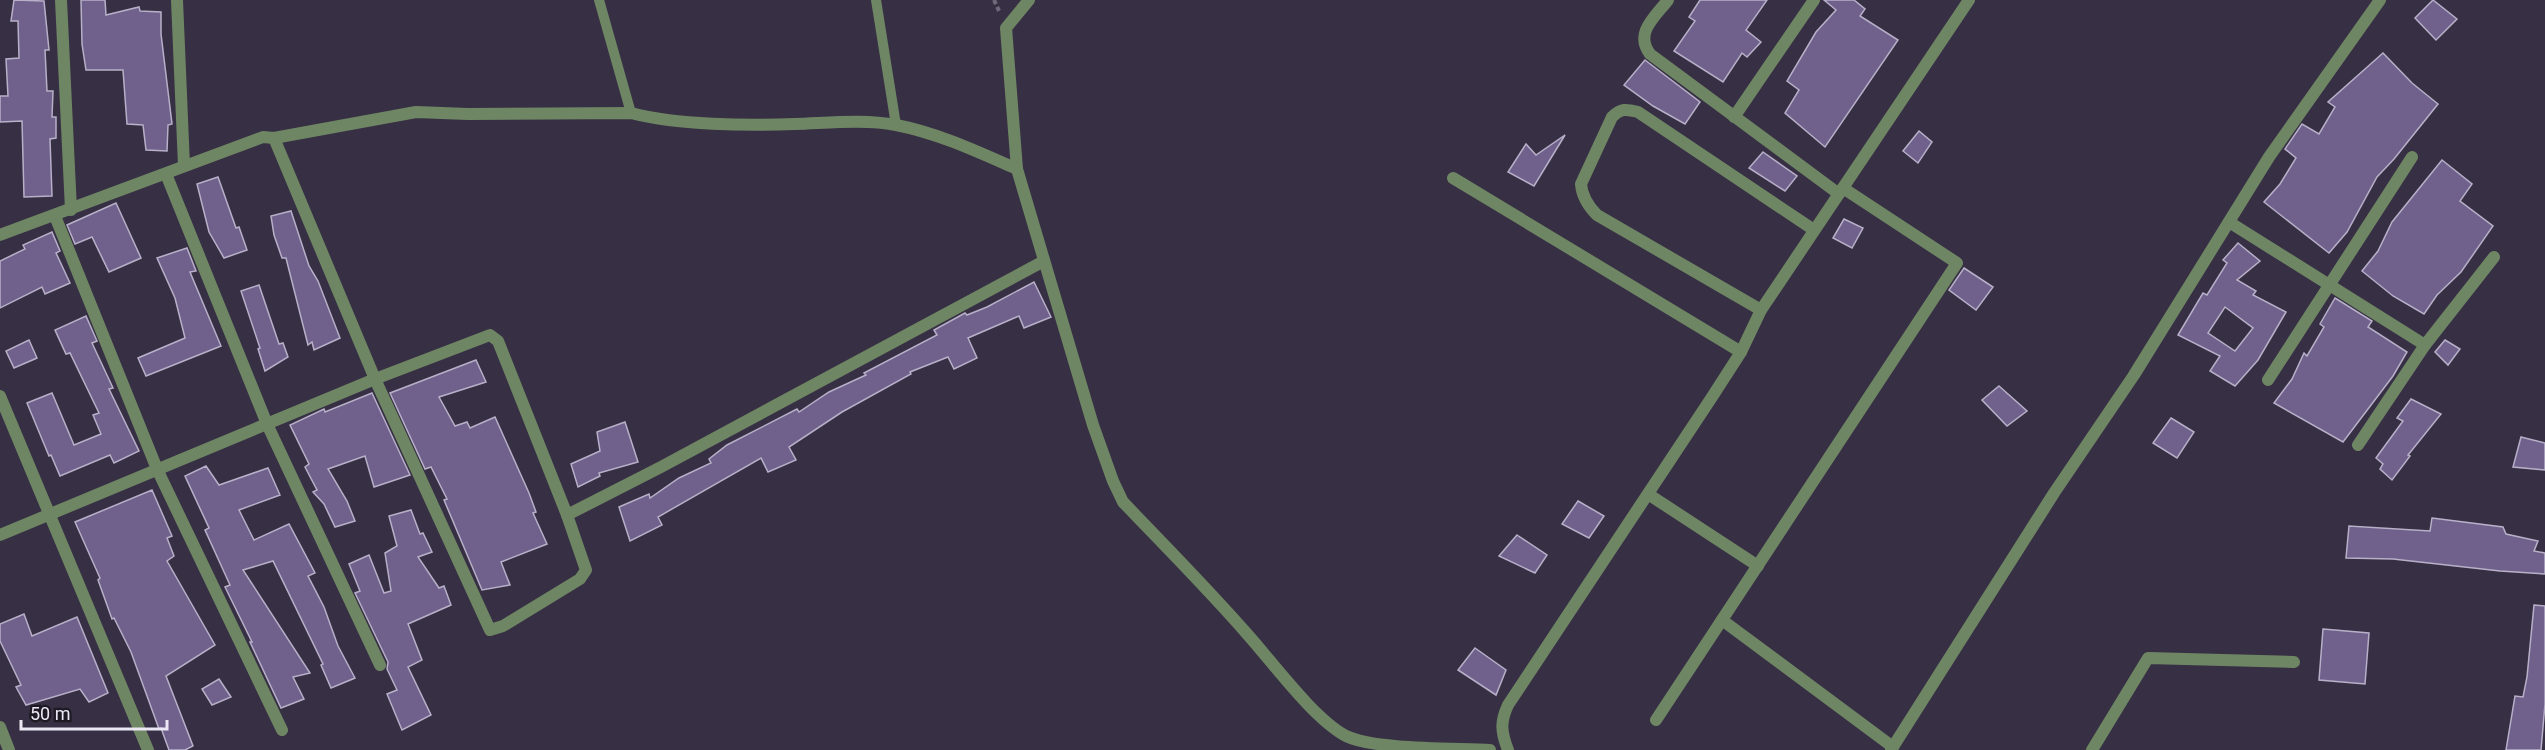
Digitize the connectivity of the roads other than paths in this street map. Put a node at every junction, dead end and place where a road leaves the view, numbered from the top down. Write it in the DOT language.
graph roads {
  1 [pos="60,0"];
  2 [pos="177,0"];
  3 [pos="599,0"];
  4 [pos="876,0"];
  5 [pos="1029,0"];
  6 [pos="1668,0"];
  7 [pos="1814,0"];
  8 [pos="1969,0"];
  9 [pos="2380,0"];
  10 [pos="631,113"];
  11 [pos="1734,117"];
  12 [pos="896,125"];
  13 [pos="274,138"];
  14 [pos="2412,157"];
  15 [pos="184,166"];
  16 [pos="1017,169"];
  17 [pos="166,174"];
  18 [pos="1453,178"];
  19 [pos="1841,191"];
  20 [pos="71,210"];
  21 [pos="55,216"];
  22 [pos="2229,222"];
  23 [pos="1814,230"];
  24 [pos="0,236"];
  25 [pos="2494,257"];
  26 [pos="1044,261"];
  27 [pos="2329,285"];
  28 [pos="1761,310"];
  29 [pos="2425,345"];
  30 [pos="1741,352"];
  31 [pos="375,379"];
  32 [pos="2268,380"];
  33 [pos="0,396"];
  34 [pos="267,424"];
  35 [pos="2358,446"];
  36 [pos="157,470"];
  37 [pos="1648,494"];
  38 [pos="48,515"];
  39 [pos="567,515"];
  40 [pos="0,535"];
  41 [pos="1758,566"];
  42 [pos="1722,620"];
  43 [pos="2294,662"];
  44 [pos="380,665"];
  45 [pos="1656,720"];
  46 [pos="0,728"];
  47 [pos="282,730"];
  48 [pos="1892,748"];
  49 [pos="9,750"];
  50 [pos="148,750"];
  51 [pos="1490,750"];
  52 [pos="1508,750"];
  53 [pos="2092,750"];
  1 -- 20 [label="street"];
  2 -- 15 [label="street"];
  3 -- 10 [label="lane"];
  4 -- 12 [label="lane"];
  5 -- 16 [label="street"];
  6 -- 11 [label="street"];
  7 -- 11 [label="street"];
  8 -- 19 [label="street"];
  9 -- 22 [label="street"];
  10 -- 12 [label="street"];
  10 -- 13 [label="street"];
  11 -- 19 [label="street"];
  12 -- 16 [label="street"];
  13 -- 15 [label="street"];
  13 -- 31 [label="street"];
  14 -- 27 [label="street"];
  15 -- 17 [label="street"];
  16 -- 26 [label="street"];
  17 -- 20 [label="street"];
  17 -- 34 [label="street"];
  18 -- 30 [label="street"];
  19 -- 23 [label="street"];
  19 -- 41 [label="street"];
  20 -- 21 [label="street"];
  21 -- 24 [label="street"];
  21 -- 36 [label="street"];
  22 -- 27 [label="street"];
  22 -- 48 [label="street"];
  23 -- 28 [label="street"];
  23 -- 28 [label="street"];
  25 -- 29 [label="street"];
  26 -- 39 [label="street"];
  26 -- 51 [label="street"];
  27 -- 29 [label="street"];
  27 -- 32 [label="street"];
  28 -- 30 [label="street"];
  29 -- 35 [label="street"];
  30 -- 37 [label="street"];
  31 -- 34 [label="street"];
  31 -- 39 [label="street"];
  31 -- 39 [label="street"];
  33 -- 38 [label="street"];
  34 -- 36 [label="street"];
  34 -- 44 [label="street"];
  36 -- 38 [label="street"];
  36 -- 47 [label="street"];
  37 -- 41 [label="street"];
  37 -- 52 [label="street"];
  38 -- 40 [label="street"];
  38 -- 50 [label="street"];
  41 -- 42 [label="street"];
  42 -- 45 [label="street"];
  42 -- 48 [label="street"];
  43 -- 53 [label="street"];
  46 -- 49 [label="street"];
}
